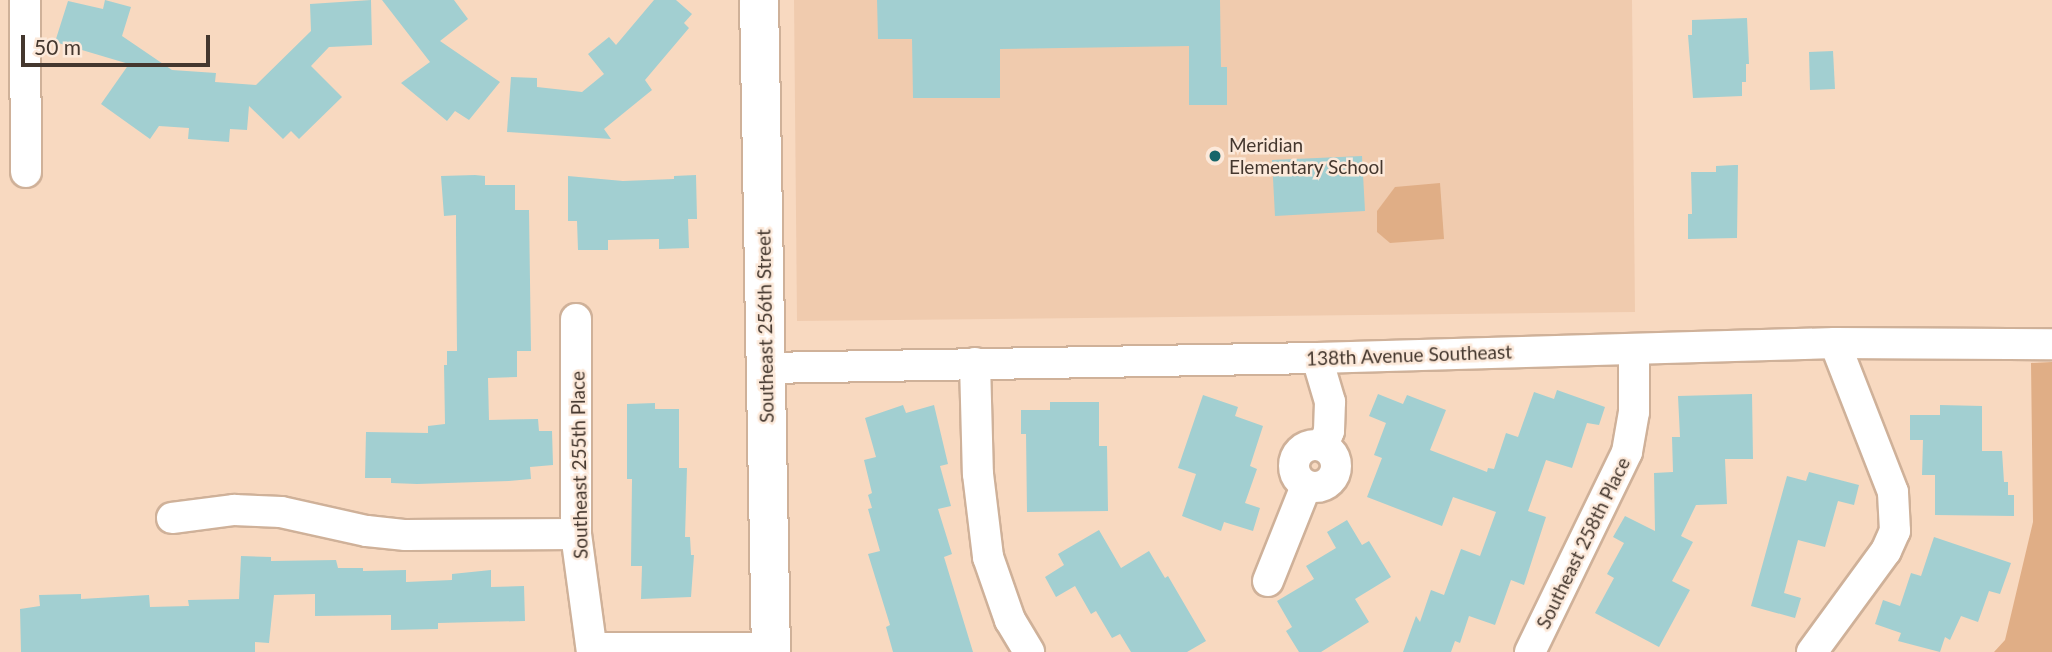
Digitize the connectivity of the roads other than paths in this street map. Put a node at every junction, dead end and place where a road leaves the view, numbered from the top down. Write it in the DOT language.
graph roads {
  1 [pos="25,0"];
  2 [pos="759,0"];
  3 [pos="26,172"];
  4 [pos="576,319"];
  5 [pos="1835,343"];
  6 [pos="2052,344"];
  7 [pos="1634,349"];
  8 [pos="1317,358"];
  9 [pos="975,363"];
  10 [pos="766,368"];
  11 [pos="172,518"];
  12 [pos="576,534"];
  13 [pos="1268,581"];
  14 [pos="592,650"];
  15 [pos="771,650"];
  16 [pos="1029,652"];
  17 [pos="1037,652"];
  18 [pos="1048,652"];
  19 [pos="1530,652"];
  20 [pos="1812,652"];
  1 -- 3 [label="street"];
  2 -- 10 [label="main road, Southeast 256th Street"];
  4 -- 12 [label="street, Southeast 255th Place"];
  5 -- 6 [label="street, 138th Avenue Southeast"];
  5 -- 7 [label="street, 138th Avenue Southeast"];
  5 -- 20 [label="street"];
  7 -- 8 [label="street, 138th Avenue Southeast"];
  7 -- 19 [label="street, Southeast 258th Place"];
  8 -- 9 [label="street, 138th Avenue Southeast"];
  8 -- 13 [label="street"];
  9 -- 10 [label="street, 138th Avenue Southeast"];
  9 -- 16 [label="street"];
  10 -- 15 [label="main road, Southeast 256th Street"];
  11 -- 12 [label="street"];
  12 -- 14 [label="street, Southeast 255th Place"];
  14 -- 15 [label="street"];
  17 -- 18 [label="street"];
}
